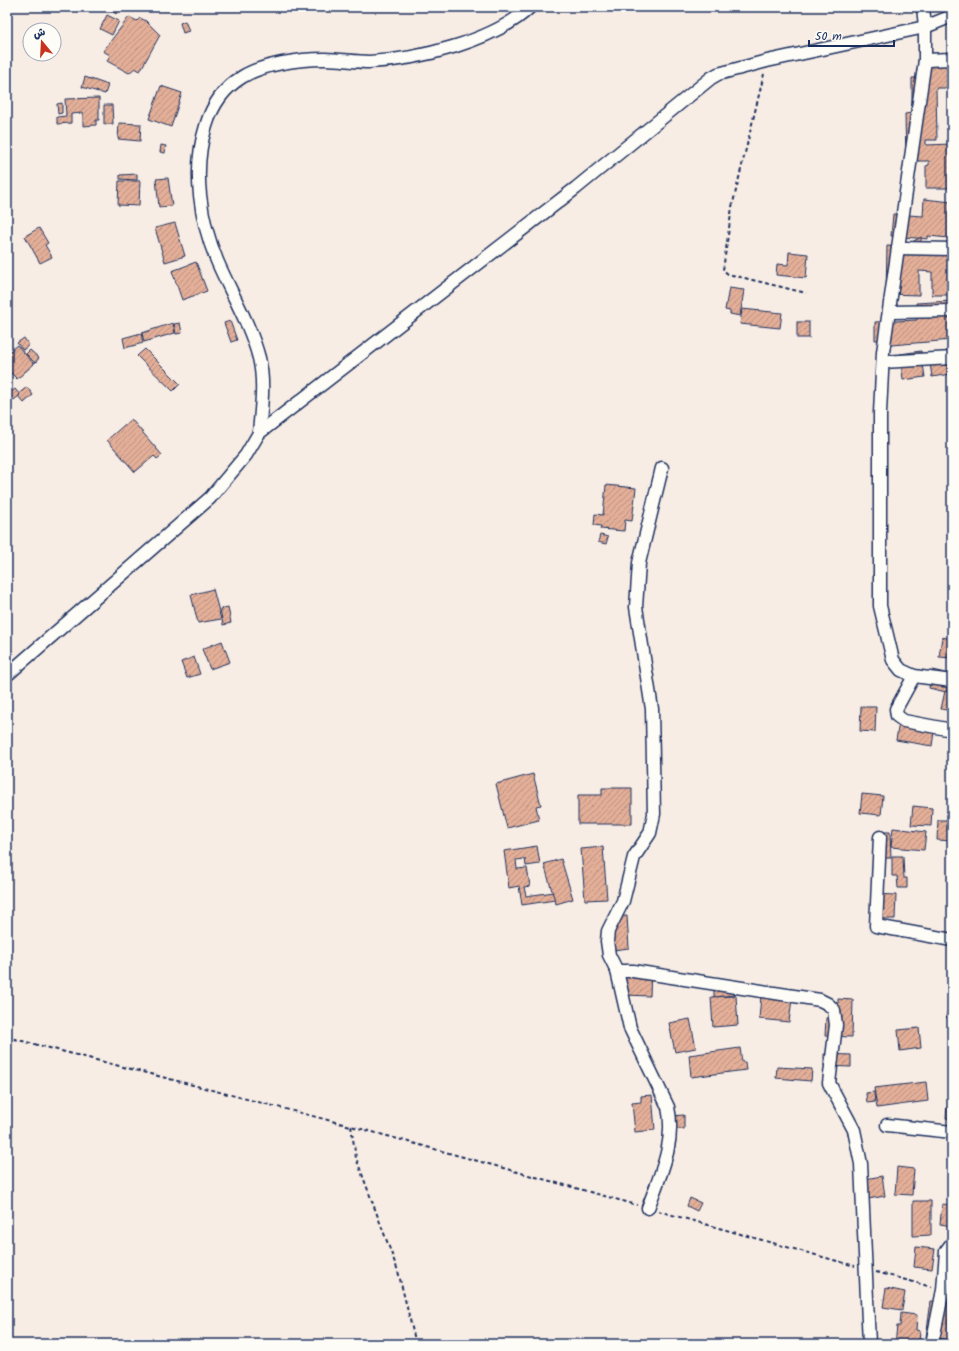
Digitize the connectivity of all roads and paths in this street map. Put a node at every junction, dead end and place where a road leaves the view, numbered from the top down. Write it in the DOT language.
graph roads {
  1 [pos="530,7"];
  2 [pos="923,7"];
  3 [pos="952,16"];
  4 [pos="925,27"];
  5 [pos="952,59"];
  6 [pos="925,60"];
  7 [pos="767,61"];
  8 [pos="898,248"];
  9 [pos="952,249"];
  10 [pos="806,294"];
  11 [pos="952,311"];
  12 [pos="890,312"];
  13 [pos="952,358"];
  14 [pos="883,362"];
  15 [pos="259,433"];
  16 [pos="662,468"];
  17 [pos="7,675"];
  18 [pos="914,676"];
  19 [pos="952,681"];
  20 [pos="952,730"];
  21 [pos="880,837"];
  22 [pos="952,940"];
  23 [pos="617,971"];
  24 [pos="7,1037"];
  25 [pos="887,1125"];
  26 [pos="351,1126"];
  27 [pos="952,1132"];
  28 [pos="648,1208"];
  29 [pos="952,1243"];
  30 [pos="866,1269"];
  31 [pos="943,1290"];
  32 [pos="416,1344"];
  33 [pos="869,1344"];
  34 [pos="932,1344"];
  1 -- 15 [label="street"];
  2 -- 4 [label="street"];
  3 -- 4 [label="street"];
  4 -- 6 [label="street"];
  4 -- 7 [label="street"];
  5 -- 6 [label="street"];
  6 -- 8 [label="street"];
  7 -- 10 [label="path"];
  7 -- 15 [label="street"];
  8 -- 9 [label="street"];
  8 -- 12 [label="street"];
  11 -- 12 [label="street"];
  12 -- 14 [label="street"];
  13 -- 14 [label="street"];
  14 -- 18 [label="street"];
  15 -- 17 [label="street"];
  16 -- 23 [label="street"];
  18 -- 19 [label="street"];
  18 -- 20 [label="street"];
  21 -- 22 [label="street"];
  23 -- 28 [label="street"];
  23 -- 30 [label="street"];
  24 -- 26 [label="path"];
  25 -- 27 [label="street"];
  26 -- 28 [label="path"];
  26 -- 32 [label="path"];
  28 -- 30 [label="path"];
  29 -- 31 [label="street"];
  30 -- 31 [label="path"];
  30 -- 33 [label="street"];
  31 -- 34 [label="street"];
}
